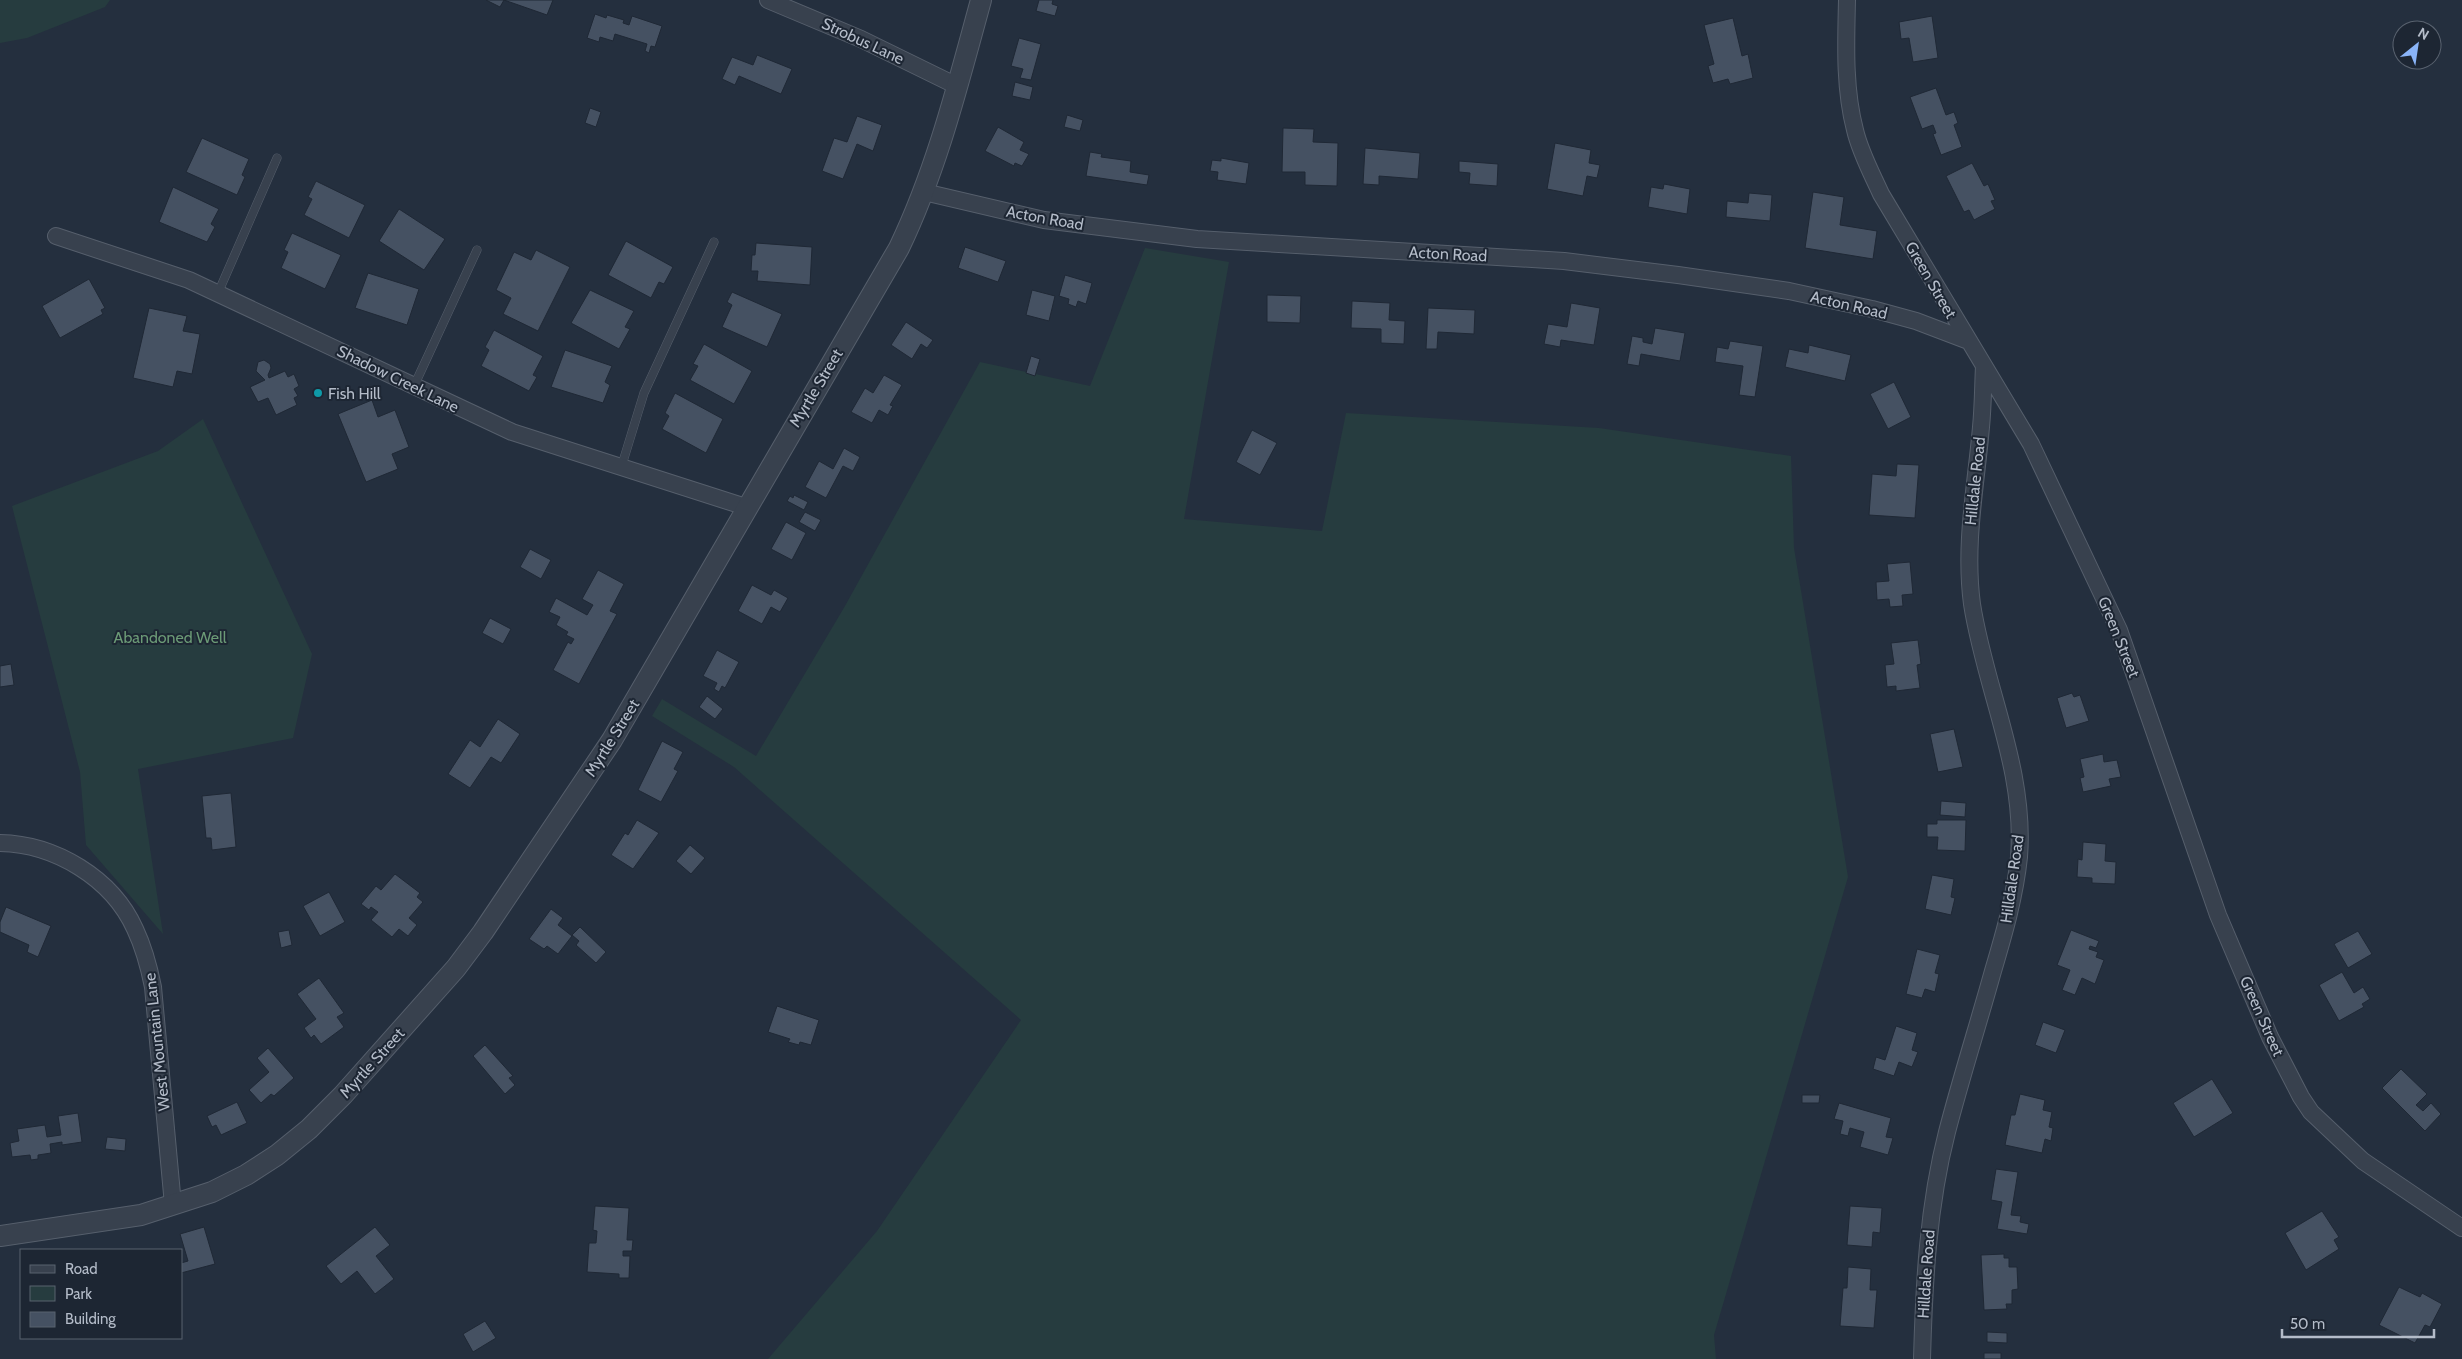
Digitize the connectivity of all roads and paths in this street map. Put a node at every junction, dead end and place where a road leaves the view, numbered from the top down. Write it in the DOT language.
graph roads {
  1 [pos="768,0"];
  2 [pos="981,0"];
  3 [pos="1847,0"];
  4 [pos="957,86"];
  5 [pos="277,158"];
  6 [pos="924,192"];
  7 [pos="56,236"];
  8 [pos="714,242"];
  9 [pos="476,250"];
  10 [pos="218,293"];
  11 [pos="1966,340"];
  12 [pos="1984,366"];
  13 [pos="414,386"];
  14 [pos="621,468"];
  15 [pos="746,508"];
  16 [pos="0,843"];
  17 [pos="173,1205"];
  18 [pos="2462,1228"];
  19 [pos="0,1236"];
  20 [pos="1922,1359"];
  1 -- 4 [label="street, Strobus Lane"];
  2 -- 4 [label="street, Myrtle Street"];
  3 -- 11 [label="street, Green Street"];
  4 -- 6 [label="street, Myrtle Street"];
  5 -- 10 [label="lane"];
  6 -- 11 [label="street, Acton Road"];
  6 -- 15 [label="street, Myrtle Street"];
  7 -- 10 [label="street, Shadow Creek Lane"];
  8 -- 14 [label="lane"];
  9 -- 13 [label="lane"];
  10 -- 13 [label="street, Shadow Creek Lane"];
  11 -- 12 [label="street, Green Street"];
  12 -- 18 [label="street, Green Street"];
  12 -- 20 [label="street, Hilldale Road"];
  13 -- 14 [label="street, Shadow Creek Lane"];
  14 -- 15 [label="street, Shadow Creek Lane"];
  15 -- 17 [label="street, Myrtle Street"];
  16 -- 17 [label="street, West Mountain Lane"];
  17 -- 19 [label="street, Myrtle Street"];
}
